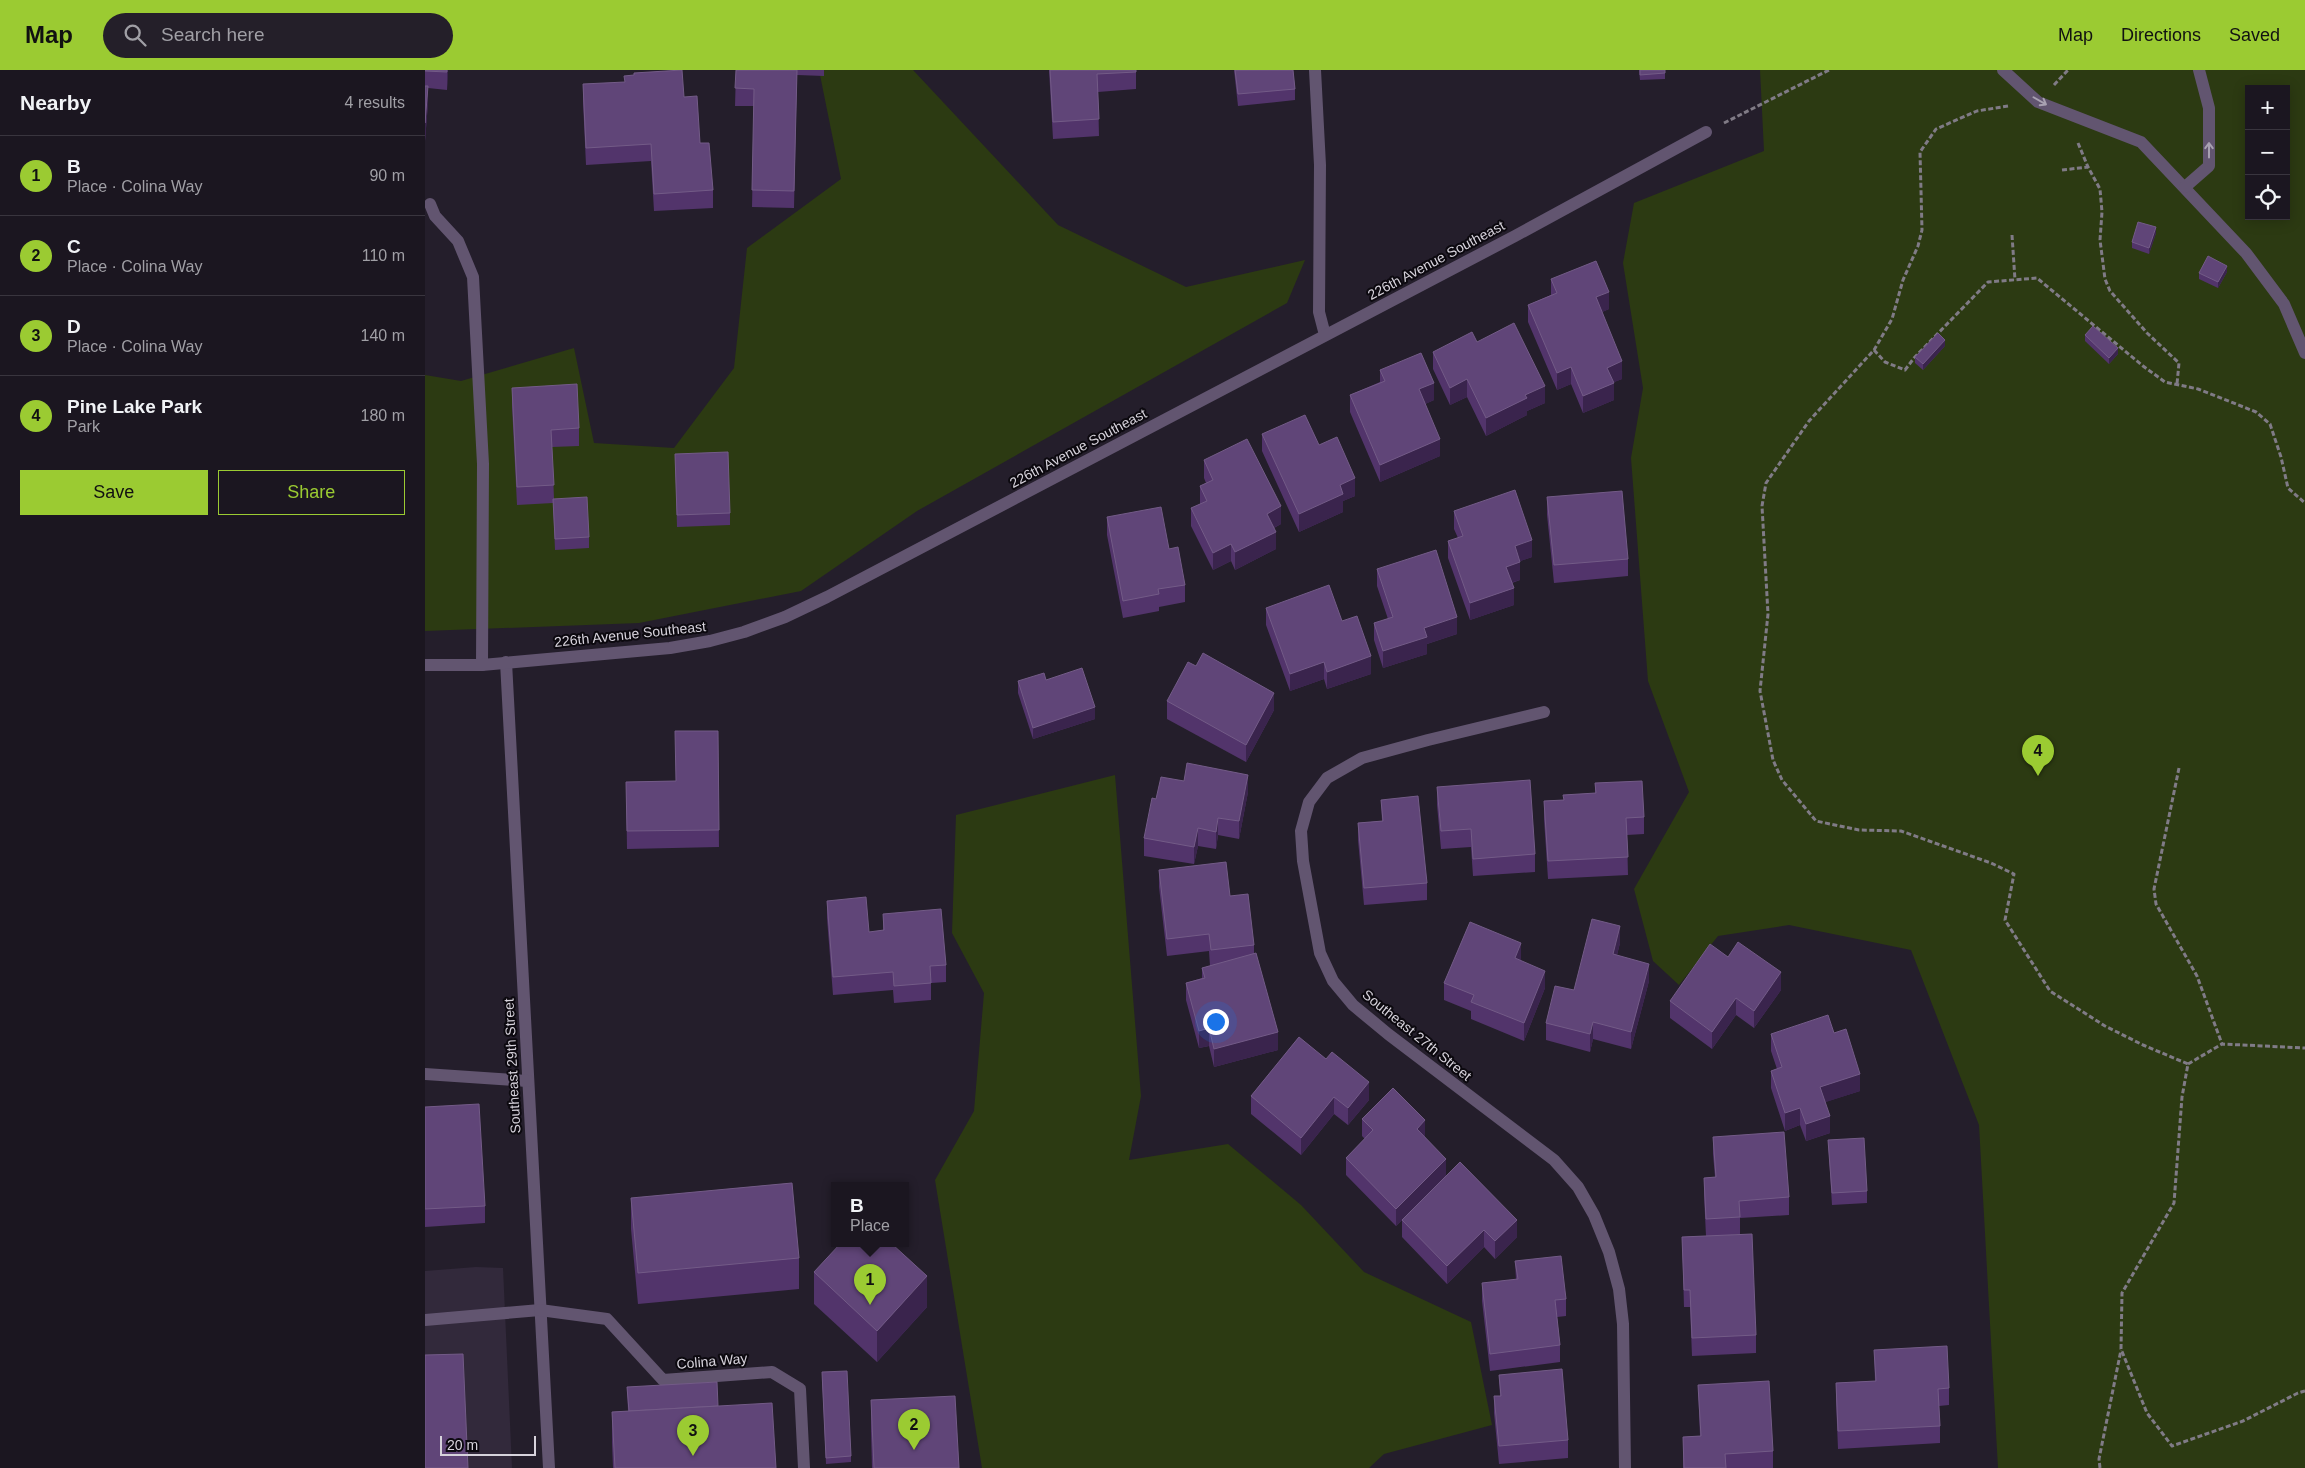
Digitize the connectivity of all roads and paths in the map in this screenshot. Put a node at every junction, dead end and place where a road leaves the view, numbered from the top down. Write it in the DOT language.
graph roads {
  1 [pos="1315,70"];
  2 [pos="1829,70"];
  3 [pos="2003,70"];
  4 [pos="2199,70"];
  5 [pos="2038,102"];
  6 [pos="1706,132"];
  7 [pos="2062,170"];
  8 [pos="2185,187"];
  9 [pos="430,204"];
  10 [pos="2012,235"];
  11 [pos="2015,280"];
  12 [pos="1325,335"];
  13 [pos="1874,350"];
  14 [pos="2305,353"];
  15 [pos="2177,384"];
  16 [pos="2305,503"];
  17 [pos="506,662"];
  18 [pos="425,665"];
  19 [pos="482,665"];
  20 [pos="1544,712"];
  21 [pos="2179,768"];
  22 [pos="2222,1044"];
  23 [pos="2305,1048"];
  24 [pos="2188,1064"];
  25 [pos="425,1074"];
  26 [pos="528,1081"];
  27 [pos="540,1310"];
  28 [pos="425,1320"];
  29 [pos="2121,1349"];
  30 [pos="2305,1391"];
  31 [pos="549,1468"];
  32 [pos="804,1468"];
  33 [pos="1625,1468"];
  34 [pos="2100,1468"];
  1 -- 12 [label="street"];
  2 -- 6 [label="path"];
  3 -- 5 [label="street"];
  8 -- 4 [label="street, one-way"];
  5 -- 8 [label="street, one-way"];
  5 -- 13 [label="path"];
  6 -- 12 [label="street, 226th Avenue Southeast"];
  7 -- 15 [label="path"];
  8 -- 14 [label="street"];
  9 -- 19 [label="street"];
  10 -- 11 [label="path"];
  11 -- 13 [label="path"];
  11 -- 15 [label="path"];
  12 -- 17 [label="street, 226th Avenue Southeast"];
  13 -- 24 [label="path"];
  15 -- 16 [label="path"];
  17 -- 19 [label="street, 226th Avenue Southeast"];
  17 -- 26 [label="street, Southeast 29th Street"];
  18 -- 19 [label="street, 226th Avenue Southeast"];
  20 -- 33 [label="street, Southeast 27th Street"];
  21 -- 22 [label="path"];
  22 -- 23 [label="path"];
  22 -- 24 [label="path"];
  24 -- 29 [label="path"];
  25 -- 26 [label="street"];
  26 -- 27 [label="street, Southeast 29th Street"];
  27 -- 28 [label="street"];
  27 -- 31 [label="street, Southeast 29th Street"];
  27 -- 32 [label="street, Colina Way"];
  29 -- 30 [label="path"];
  29 -- 34 [label="path"];
}
